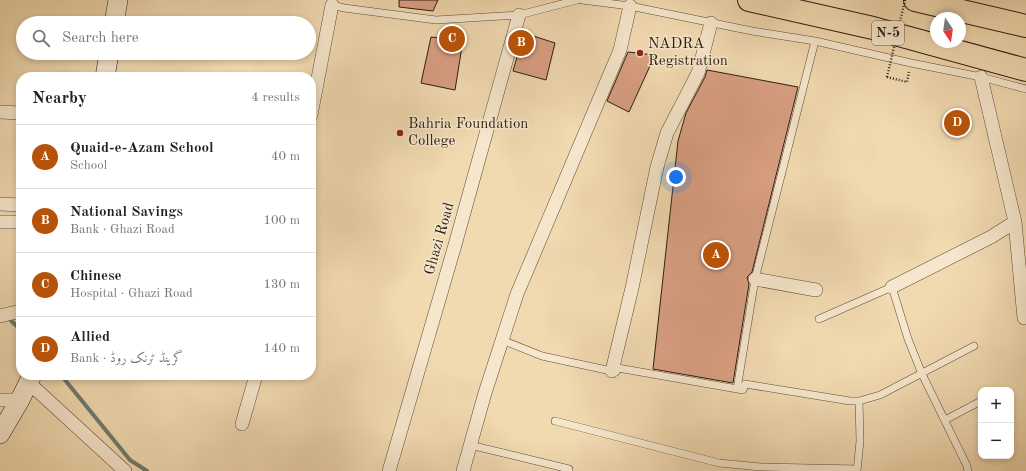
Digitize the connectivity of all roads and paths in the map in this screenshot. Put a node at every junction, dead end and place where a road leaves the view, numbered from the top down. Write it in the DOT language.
graph roads {
  1 [pos="118,0"];
  2 [pos="577,0"];
  3 [pos="582,0"];
  4 [pos="749,0"];
  5 [pos="905,0"];
  6 [pos="915,0"];
  7 [pos="934,0"];
  8 [pos="330,3"];
  9 [pos="630,6"];
  10 [pos="519,15"];
  11 [pos="115,16"];
  12 [pos="1026,16"];
  13 [pos="711,23"];
  14 [pos="1026,26"];
  15 [pos="873,28"];
  16 [pos="930,38"];
  17 [pos="815,41"];
  18 [pos="966,45"];
  19 [pos="1026,55"];
  20 [pos="108,60"];
  21 [pos="1026,70"];
  22 [pos="106,72"];
  23 [pos="981,78"];
  24 [pos="907,82"];
  25 [pos="316,86"];
  26 [pos="1026,89"];
  27 [pos="0,112"];
  28 [pos="16,113"];
  29 [pos="0,204"];
  30 [pos="16,204"];
  31 [pos="0,222"];
  32 [pos="16,222"];
  33 [pos="1015,222"];
  34 [pos="755,279"];
  35 [pos="892,287"];
  36 [pos="816,290"];
  37 [pos="16,312"];
  38 [pos="0,316"];
  39 [pos="1026,318"];
  40 [pos="819,319"];
  41 [pos="502,340"];
  42 [pos="974,346"];
  43 [pos="612,371"];
  44 [pos="922,374"];
  45 [pos="30,380"];
  46 [pos="31,380"];
  47 [pos="255,380"];
  48 [pos="737,389"];
  49 [pos="0,400"];
  50 [pos="20,400"];
  51 [pos="859,401"];
  52 [pos="978,403"];
  53 [pos="945,420"];
  54 [pos="555,421"];
  55 [pos="242,424"];
  56 [pos="0,434"];
  57 [pos="470,445"];
  58 [pos="756,469"];
  59 [pos="857,470"];
  60 [pos="125,471"];
  61 [pos="390,471"];
  62 [pos="463,471"];
  63 [pos="569,471"];
  64 [pos="968,471"];
  1 -- 11 [label="main road"];
  2 -- 10 [label="lane"];
  3 -- 9 [label="lane"];
  4 -- 15 [label="highway, N-5"];
  5 -- 24 [label="path, bridge"];
  6 -- 14 [label="highway"];
  7 -- 12 [label="highway"];
  8 -- 10 [label="lane"];
  8 -- 25 [label="street"];
  9 -- 13 [label="lane"];
  9 -- 41 [label="street"];
  10 -- 61 [label="street, Ghazi Road"];
  13 -- 17 [label="lane"];
  13 -- 43 [label="street"];
  15 -- 16 [label="highway"];
  15 -- 21 [label="highway, N-5"];
  17 -- 23 [label="lane"];
  17 -- 34 [label="lane"];
  18 -- 19 [label="highway"];
  20 -- 22 [label="main road"];
  23 -- 26 [label="lane"];
  23 -- 33 [label="street"];
  27 -- 28 [label="street"];
  29 -- 30 [label="street"];
  31 -- 32 [label="street"];
  33 -- 35 [label="street"];
  33 -- 39 [label="street"];
  34 -- 36 [label="street"];
  34 -- 48 [label="lane"];
  35 -- 40 [label="lane"];
  35 -- 44 [label="lane"];
  37 -- 38 [label="street"];
  41 -- 43 [label="lane"];
  41 -- 57 [label="street"];
  42 -- 44 [label="lane"];
  43 -- 48 [label="lane"];
  44 -- 51 [label="lane"];
  44 -- 53 [label="lane"];
  45 -- 50 [label="main road"];
  46 -- 60 [label="street"];
  47 -- 55 [label="street"];
  48 -- 51 [label="lane"];
  49 -- 50 [label="street"];
  50 -- 56 [label="main road"];
  51 -- 59 [label="lane"];
  52 -- 53 [label="lane"];
  53 -- 64 [label="lane"];
  54 -- 58 [label="lane"];
  57 -- 62 [label="street"];
  57 -- 63 [label="lane"];
  58 -- 59 [label="lane"];
}
